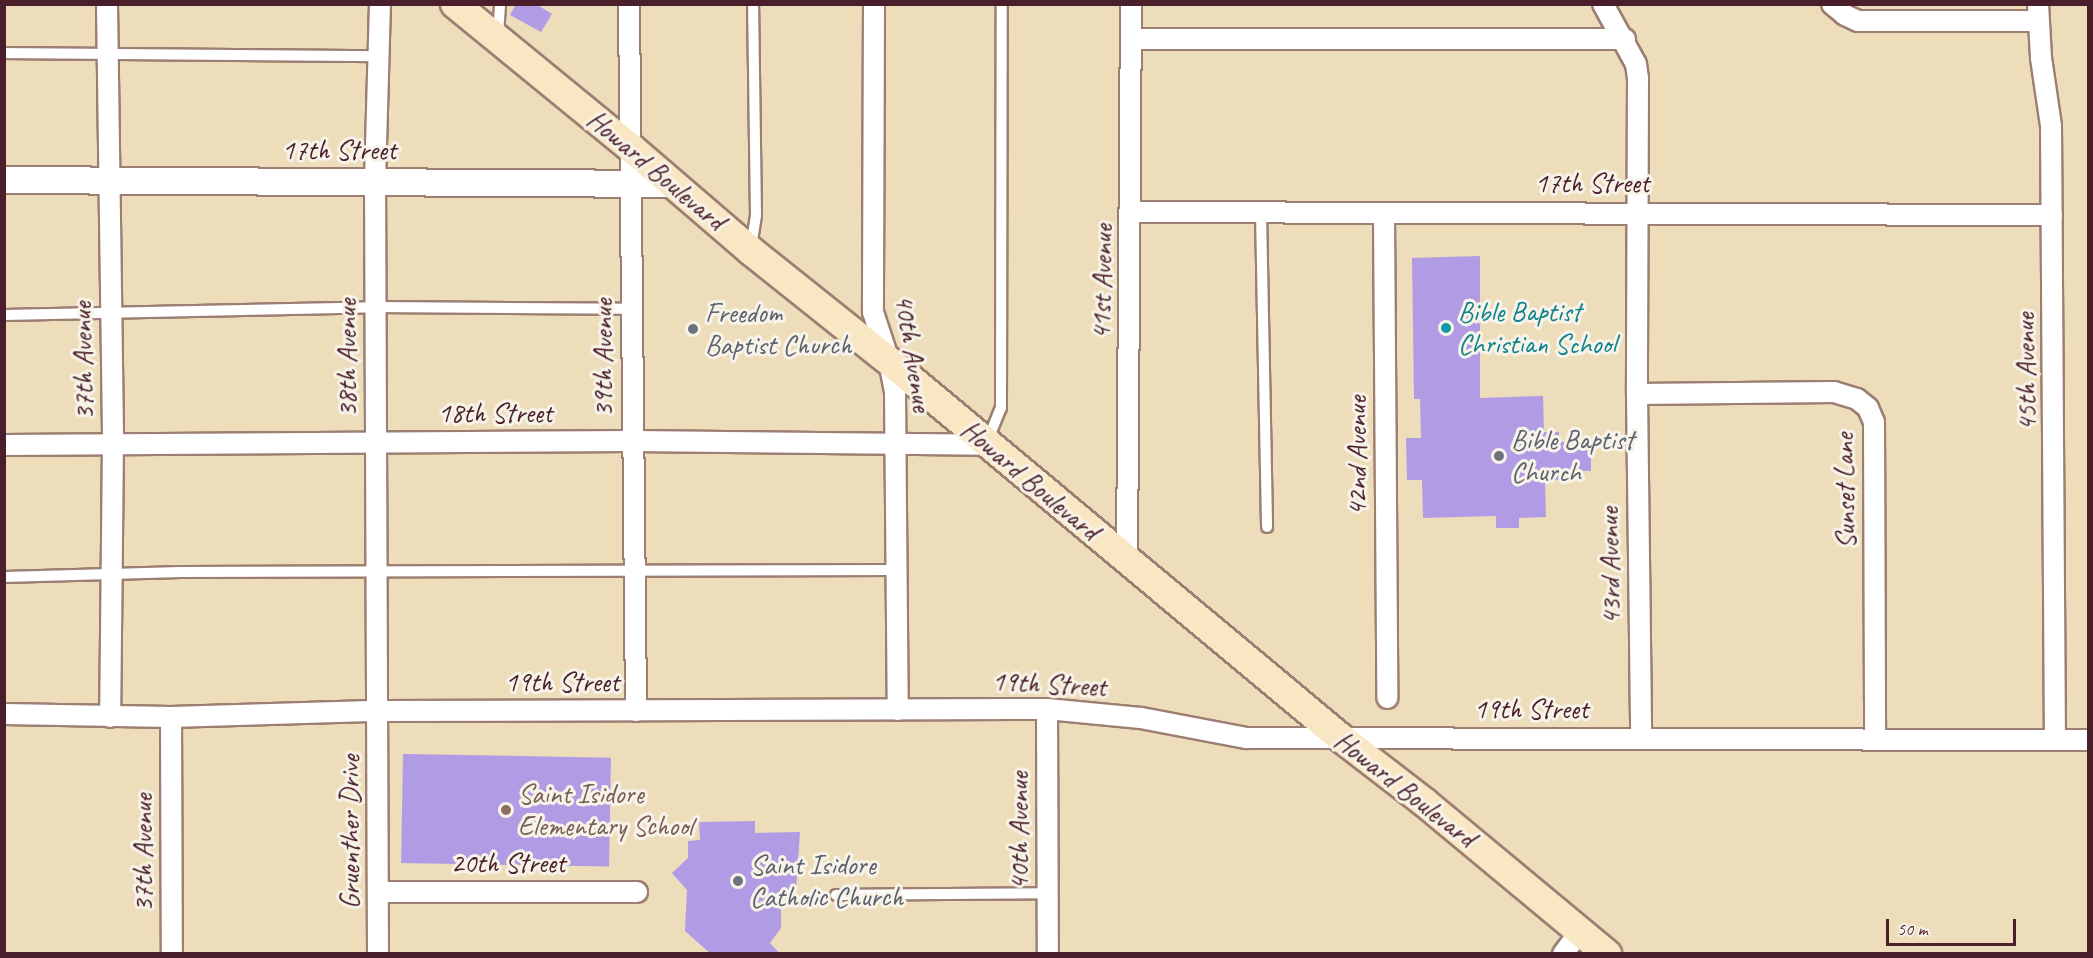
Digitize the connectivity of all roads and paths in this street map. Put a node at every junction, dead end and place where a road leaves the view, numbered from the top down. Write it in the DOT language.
graph roads {
  1 [pos="107,4"];
  2 [pos="380,4"];
  3 [pos="455,4"];
  4 [pos="500,4"];
  5 [pos="629,4"];
  6 [pos="753,4"];
  7 [pos="874,4"];
  8 [pos="1002,4"];
  9 [pos="1131,4"];
  10 [pos="1603,4"];
  11 [pos="1838,10"];
  12 [pos="2038,13"];
  13 [pos="1131,39"];
  14 [pos="1625,39"];
  15 [pos="497,40"];
  16 [pos="4,53"];
  17 [pos="108,54"];
  18 [pos="378,56"];
  19 [pos="630,147"];
  20 [pos="4,180"];
  21 [pos="109,180"];
  22 [pos="375,182"];
  23 [pos="630,184"];
  24 [pos="673,184"];
  25 [pos="1131,212"];
  26 [pos="1261,212"];
  27 [pos="1384,214"];
  28 [pos="1636,214"];
  29 [pos="2052,215"];
  30 [pos="751,251"];
  31 [pos="375,306"];
  32 [pos="631,309"];
  33 [pos="111,314"];
  34 [pos="4,315"];
  35 [pos="889,361"];
  36 [pos="1637,394"];
  37 [pos="632,441"];
  38 [pos="896,442"];
  39 [pos="113,443"];
  40 [pos="376,443"];
  41 [pos="4,445"];
  42 [pos="986,445"];
  43 [pos="1267,527"];
  44 [pos="1127,561"];
  45 [pos="634,570"];
  46 [pos="898,570"];
  47 [pos="377,572"];
  48 [pos="112,574"];
  49 [pos="4,577"];
  50 [pos="1387,698"];
  51 [pos="1047,709"];
  52 [pos="898,710"];
  53 [pos="379,711"];
  54 [pos="636,711"];
  55 [pos="4,714"];
  56 [pos="110,717"];
  57 [pos="171,717"];
  58 [pos="1641,737"];
  59 [pos="1341,738"];
  60 [pos="1875,738"];
  61 [pos="2055,740"];
  62 [pos="2088,740"];
  63 [pos="379,892"];
  64 [pos="637,892"];
  65 [pos="1047,893"];
  66 [pos="836,895"];
  67 [pos="1581,930"];
  68 [pos="172,954"];
  69 [pos="378,954"];
  70 [pos="1048,954"];
  71 [pos="1563,954"];
  72 [pos="1607,954"];
  1 -- 17 [label="street, 37th Avenue"];
  2 -- 18 [label="street, 38th Avenue"];
  3 -- 15 [label="main road, Howard Boulevard"];
  4 -- 15 [label="lane"];
  5 -- 19 [label="street, 39th Avenue"];
  6 -- 30 [label="lane"];
  7 -- 35 [label="street, 40th Avenue"];
  8 -- 42 [label="lane"];
  9 -- 13 [label="street, 41st Avenue"];
  10 -- 14 [label="street, 43rd Avenue"];
  11 -- 12 [label="street"];
  12 -- 29 [label="street, 45th Avenue"];
  13 -- 14 [label="street"];
  13 -- 25 [label="street, 41st Avenue"];
  14 -- 28 [label="street, 43rd Avenue"];
  15 -- 19 [label="main road, Howard Boulevard"];
  16 -- 17 [label="lane"];
  17 -- 18 [label="lane"];
  17 -- 21 [label="street, 37th Avenue"];
  18 -- 22 [label="street, 38th Avenue"];
  19 -- 23 [label="street, 39th Avenue"];
  19 -- 24 [label="main road, Howard Boulevard"];
  20 -- 21 [label="street, 17th Street"];
  21 -- 22 [label="street, 17th Street"];
  21 -- 33 [label="street, 37th Avenue"];
  22 -- 23 [label="street, 17th Street"];
  22 -- 31 [label="street, 38th Avenue"];
  23 -- 24 [label="street, 17th Street"];
  23 -- 32 [label="street, 39th Avenue"];
  24 -- 30 [label="main road, Howard Boulevard"];
  25 -- 26 [label="street, 17th Street"];
  25 -- 44 [label="street, 41st Avenue"];
  26 -- 27 [label="street, 17th Street"];
  26 -- 43 [label="lane"];
  27 -- 28 [label="street, 17th Street"];
  27 -- 50 [label="street, 42nd Avenue"];
  28 -- 29 [label="street, 17th Street"];
  28 -- 36 [label="street, 43rd Avenue"];
  29 -- 61 [label="street, 45th Avenue"];
  30 -- 35 [label="main road, Howard Boulevard"];
  31 -- 32 [label="lane"];
  31 -- 33 [label="lane"];
  31 -- 40 [label="street, 38th Avenue"];
  32 -- 37 [label="street, 39th Avenue"];
  33 -- 34 [label="lane"];
  33 -- 39 [label="street, 37th Avenue"];
  35 -- 38 [label="street, 40th Avenue"];
  35 -- 42 [label="main road, Howard Boulevard"];
  36 -- 58 [label="street, 43rd Avenue"];
  36 -- 60 [label="street, Sunset Lane"];
  37 -- 38 [label="street, 18th Street"];
  37 -- 40 [label="street, 18th Street"];
  37 -- 45 [label="street, 39th Avenue"];
  38 -- 42 [label="street, 18th Street"];
  38 -- 46 [label="street, 40th Avenue"];
  39 -- 40 [label="street, 18th Street"];
  39 -- 41 [label="street, 18th Street"];
  39 -- 48 [label="street, 37th Avenue"];
  40 -- 47 [label="street, 38th Avenue"];
  42 -- 44 [label="main road, Howard Boulevard"];
  44 -- 59 [label="main road, Howard Boulevard"];
  45 -- 46 [label="lane"];
  45 -- 47 [label="lane"];
  45 -- 54 [label="street, 39th Avenue"];
  46 -- 52 [label="street, 40th Avenue"];
  47 -- 48 [label="lane"];
  47 -- 53 [label="street, 38th Avenue"];
  48 -- 49 [label="lane"];
  48 -- 56 [label="street, 37th Avenue"];
  51 -- 52 [label="street, 19th Street"];
  51 -- 59 [label="street, 19th Street"];
  51 -- 65 [label="street, 40th Avenue"];
  52 -- 54 [label="street, 19th Street"];
  53 -- 54 [label="street, 19th Street"];
  53 -- 57 [label="street, 19th Street"];
  53 -- 63 [label="street, Gruenther Drive"];
  55 -- 56 [label="street, 19th Street"];
  56 -- 57 [label="street, 19th Street"];
  57 -- 68 [label="street, 37th Avenue"];
  58 -- 59 [label="street, 19th Street"];
  58 -- 60 [label="street, 19th Street"];
  59 -- 67 [label="main road, Howard Boulevard"];
  60 -- 61 [label="street, 19th Street"];
  61 -- 62 [label="street, 19th Street"];
  63 -- 64 [label="street, 20th Street"];
  63 -- 69 [label="street, Gruenther Drive"];
  65 -- 66 [label="lane"];
  65 -- 70 [label="street, 40th Avenue"];
  67 -- 71 [label="street"];
  67 -- 72 [label="main road, Howard Boulevard"];
}
